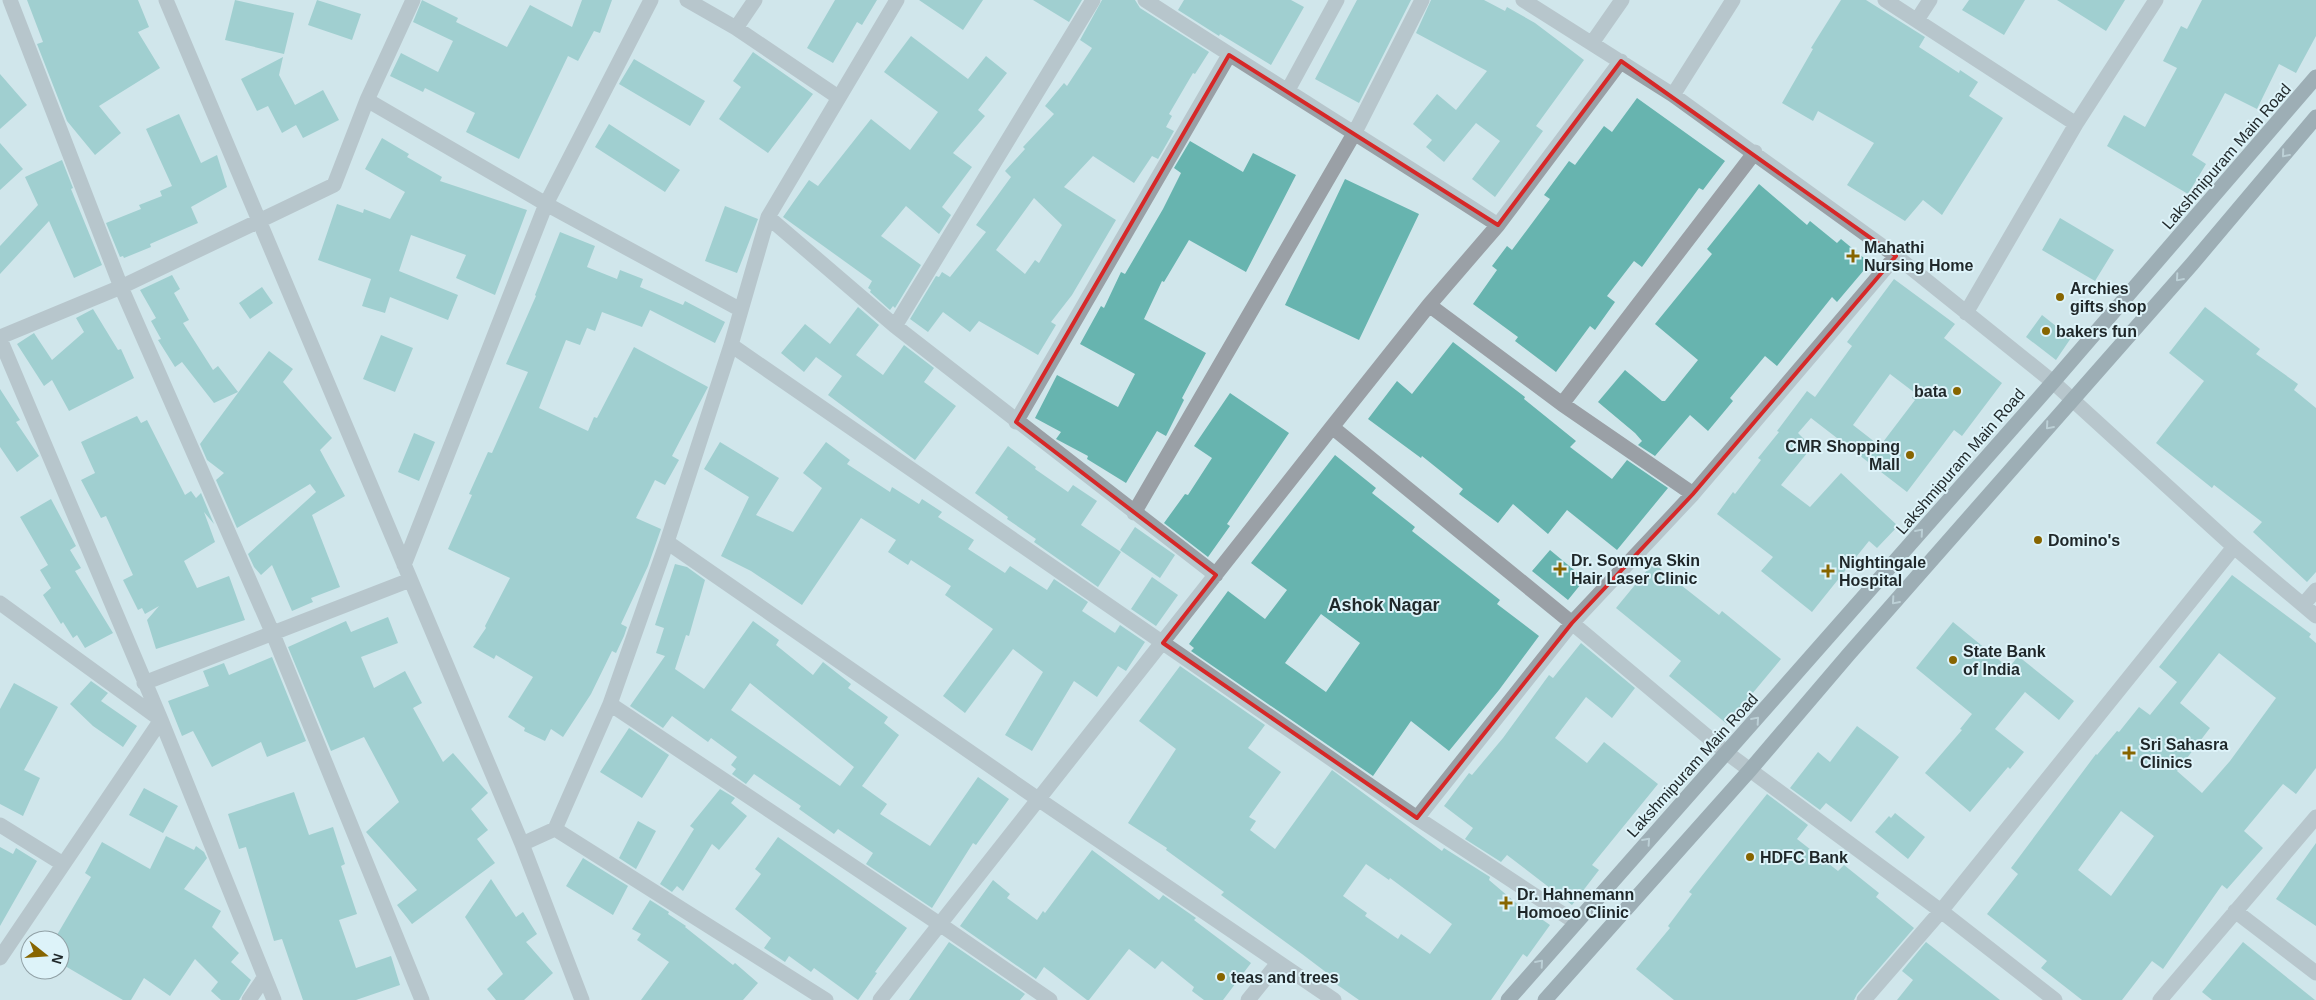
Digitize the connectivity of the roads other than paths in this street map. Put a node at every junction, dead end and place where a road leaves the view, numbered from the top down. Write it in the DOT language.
graph roads {
  1 [pos="10,0"];
  2 [pos="166,0"];
  3 [pos="413,0"];
  4 [pos="651,0"];
  5 [pos="687,0"];
  6 [pos="755,0"];
  7 [pos="897,0"];
  8 [pos="1093,0"];
  9 [pos="1145,0"];
  10 [pos="1337,0"];
  11 [pos="1422,0"];
  12 [pos="1523,0"];
  13 [pos="1622,0"];
  14 [pos="1733,0"];
  15 [pos="1886,0"];
  16 [pos="1930,0"];
  17 [pos="2156,0"];
  18 [pos="1917,20"];
  19 [pos="736,28"];
  20 [pos="1592,43"];
  21 [pos="1229,54"];
  22 [pos="1621,61"];
  23 [pos="2316,78"];
  24 [pos="1288,90"];
  25 [pos="1673,95"];
  26 [pos="838,97"];
  27 [pos="367,100"];
  28 [pos="2316,117"];
  29 [pos="2076,124"];
  30 [pos="1355,132"];
  31 [pos="1755,152"];
  32 [pos="546,204"];
  33 [pos="768,217"];
  34 [pos="259,222"];
  35 [pos="1498,225"];
  36 [pos="1896,256"];
  37 [pos="121,287"];
  38 [pos="1429,305"];
  39 [pos="741,310"];
  40 [pos="1966,313"];
  41 [pos="895,326"];
  42 [pos="0,338"];
  43 [pos="731,345"];
  44 [pos="2053,382"];
  45 [pos="2072,400"];
  46 [pos="1562,404"];
  47 [pos="1016,422"];
  48 [pos="1332,427"];
  49 [pos="1693,494"];
  50 [pos="1134,513"];
  51 [pos="667,542"];
  52 [pos="2234,547"];
  53 [pos="404,565"];
  54 [pos="1216,575"];
  55 [pos="410,580"];
  56 [pos="2316,590"];
  57 [pos="0,603"];
  58 [pos="2303,605"];
  59 [pos="2316,616"];
  60 [pos="1572,623"];
  61 [pos="273,634"];
  62 [pos="1163,643"];
  63 [pos="144,683"];
  64 [pos="610,704"];
  65 [pos="161,720"];
  66 [pos="1727,753"];
  67 [pos="1750,770"];
  68 [pos="1038,799"];
  69 [pos="2316,817"];
  70 [pos="1417,818"];
  71 [pos="0,825"];
  72 [pos="555,829"];
  73 [pos="522,844"];
  74 [pos="63,864"];
  75 [pos="1941,911"];
  76 [pos="2235,911"];
  77 [pos="1575,922"];
  78 [pos="941,924"];
  79 [pos="0,958"];
  80 [pos="1278,963"];
  81 [pos="2316,973"];
  82 [pos="264,978"];
  83 [pos="249,1000"];
  84 [pos="274,1000"];
  85 [pos="422,1000"];
  86 [pos="582,1000"];
  87 [pos="826,1000"];
  88 [pos="880,1000"];
  89 [pos="1050,1000"];
  90 [pos="1248,1000"];
  91 [pos="1334,1000"];
  92 [pos="1508,1000"];
  93 [pos="1545,1000"];
  94 [pos="1864,1000"];
  95 [pos="2055,1000"];
  96 [pos="2160,1000"];
  1 -- 37 [label="street"];
  2 -- 34 [label="street"];
  3 -- 27 [label="street"];
  4 -- 32 [label="street"];
  5 -- 19 [label="street"];
  6 -- 19 [label="street"];
  7 -- 26 [label="street"];
  8 -- 41 [label="street"];
  9 -- 21 [label="street"];
  10 -- 24 [label="street"];
  11 -- 30 [label="street"];
  12 -- 20 [label="street"];
  13 -- 20 [label="street"];
  14 -- 25 [label="street"];
  15 -- 18 [label="street"];
  16 -- 18 [label="street"];
  17 -- 29 [label="street"];
  18 -- 29 [label="street"];
  19 -- 26 [label="street"];
  20 -- 22 [label="street"];
  21 -- 24 [label="street"];
  21 -- 47 [label="street"];
  22 -- 25 [label="street"];
  22 -- 35 [label="street"];
  23 -- 44 [label="main road, Lakshmipuram Main Road"];
  24 -- 30 [label="street"];
  25 -- 31 [label="street"];
  26 -- 33 [label="street"];
  27 -- 32 [label="street"];
  27 -- 34 [label="street"];
  28 -- 45 [label="main road, one-way"];
  29 -- 40 [label="street"];
  30 -- 35 [label="street"];
  30 -- 50 [label="street"];
  31 -- 36 [label="street"];
  31 -- 46 [label="street"];
  32 -- 39 [label="street"];
  32 -- 53 [label="street"];
  33 -- 39 [label="street"];
  33 -- 41 [label="street"];
  34 -- 37 [label="street"];
  34 -- 53 [label="street"];
  35 -- 38 [label="street"];
  36 -- 40 [label="street"];
  36 -- 49 [label="street"];
  37 -- 42 [label="street"];
  37 -- 61 [label="street"];
  38 -- 46 [label="street"];
  38 -- 48 [label="street"];
  39 -- 43 [label="street"];
  40 -- 44 [label="street"];
  41 -- 47 [label="street"];
  42 -- 63 [label="street"];
  43 -- 51 [label="street"];
  43 -- 62 [label="street"];
  44 -- 45 [label="street"];
  66 -- 44 [label="main road, Lakshmipuram Main Road, one-way"];
  45 -- 52 [label="street"];
  45 -- 67 [label="main road, one-way"];
  46 -- 49 [label="street"];
  47 -- 50 [label="street"];
  48 -- 54 [label="street"];
  48 -- 60 [label="street"];
  49 -- 60 [label="street"];
  50 -- 54 [label="street"];
  51 -- 64 [label="street"];
  51 -- 68 [label="street"];
  52 -- 58 [label="street"];
  52 -- 75 [label="street"];
  53 -- 55 [label="street"];
  54 -- 62 [label="street"];
  55 -- 61 [label="street"];
  55 -- 73 [label="street"];
  56 -- 58 [label="street"];
  57 -- 65 [label="street"];
  58 -- 59 [label="street"];
  60 -- 66 [label="street"];
  60 -- 70 [label="street"];
  61 -- 63 [label="street"];
  61 -- 85 [label="street"];
  62 -- 68 [label="street"];
  62 -- 70 [label="street"];
  63 -- 65 [label="street"];
  64 -- 72 [label="street"];
  64 -- 78 [label="street"];
  65 -- 74 [label="street"];
  65 -- 82 [label="street"];
  66 -- 67 [label="street"];
  77 -- 66 [label="main road, Lakshmipuram Main Road, one-way"];
  67 -- 75 [label="street"];
  67 -- 93 [label="main road"];
  68 -- 78 [label="street"];
  68 -- 80 [label="street"];
  69 -- 76 [label="street"];
  70 -- 77 [label="street"];
  71 -- 74 [label="street"];
  72 -- 73 [label="street"];
  72 -- 87 [label="street"];
  73 -- 86 [label="street"];
  74 -- 79 [label="street"];
  75 -- 94 [label="street"];
  75 -- 95 [label="street"];
  76 -- 81 [label="street"];
  76 -- 96 [label="street"];
  92 -- 77 [label="main road, Lakshmipuram Main Road, one-way"];
  78 -- 88 [label="street"];
  78 -- 89 [label="street"];
  80 -- 90 [label="street"];
  80 -- 91 [label="street"];
  82 -- 83 [label="street"];
  82 -- 84 [label="street"];
}
